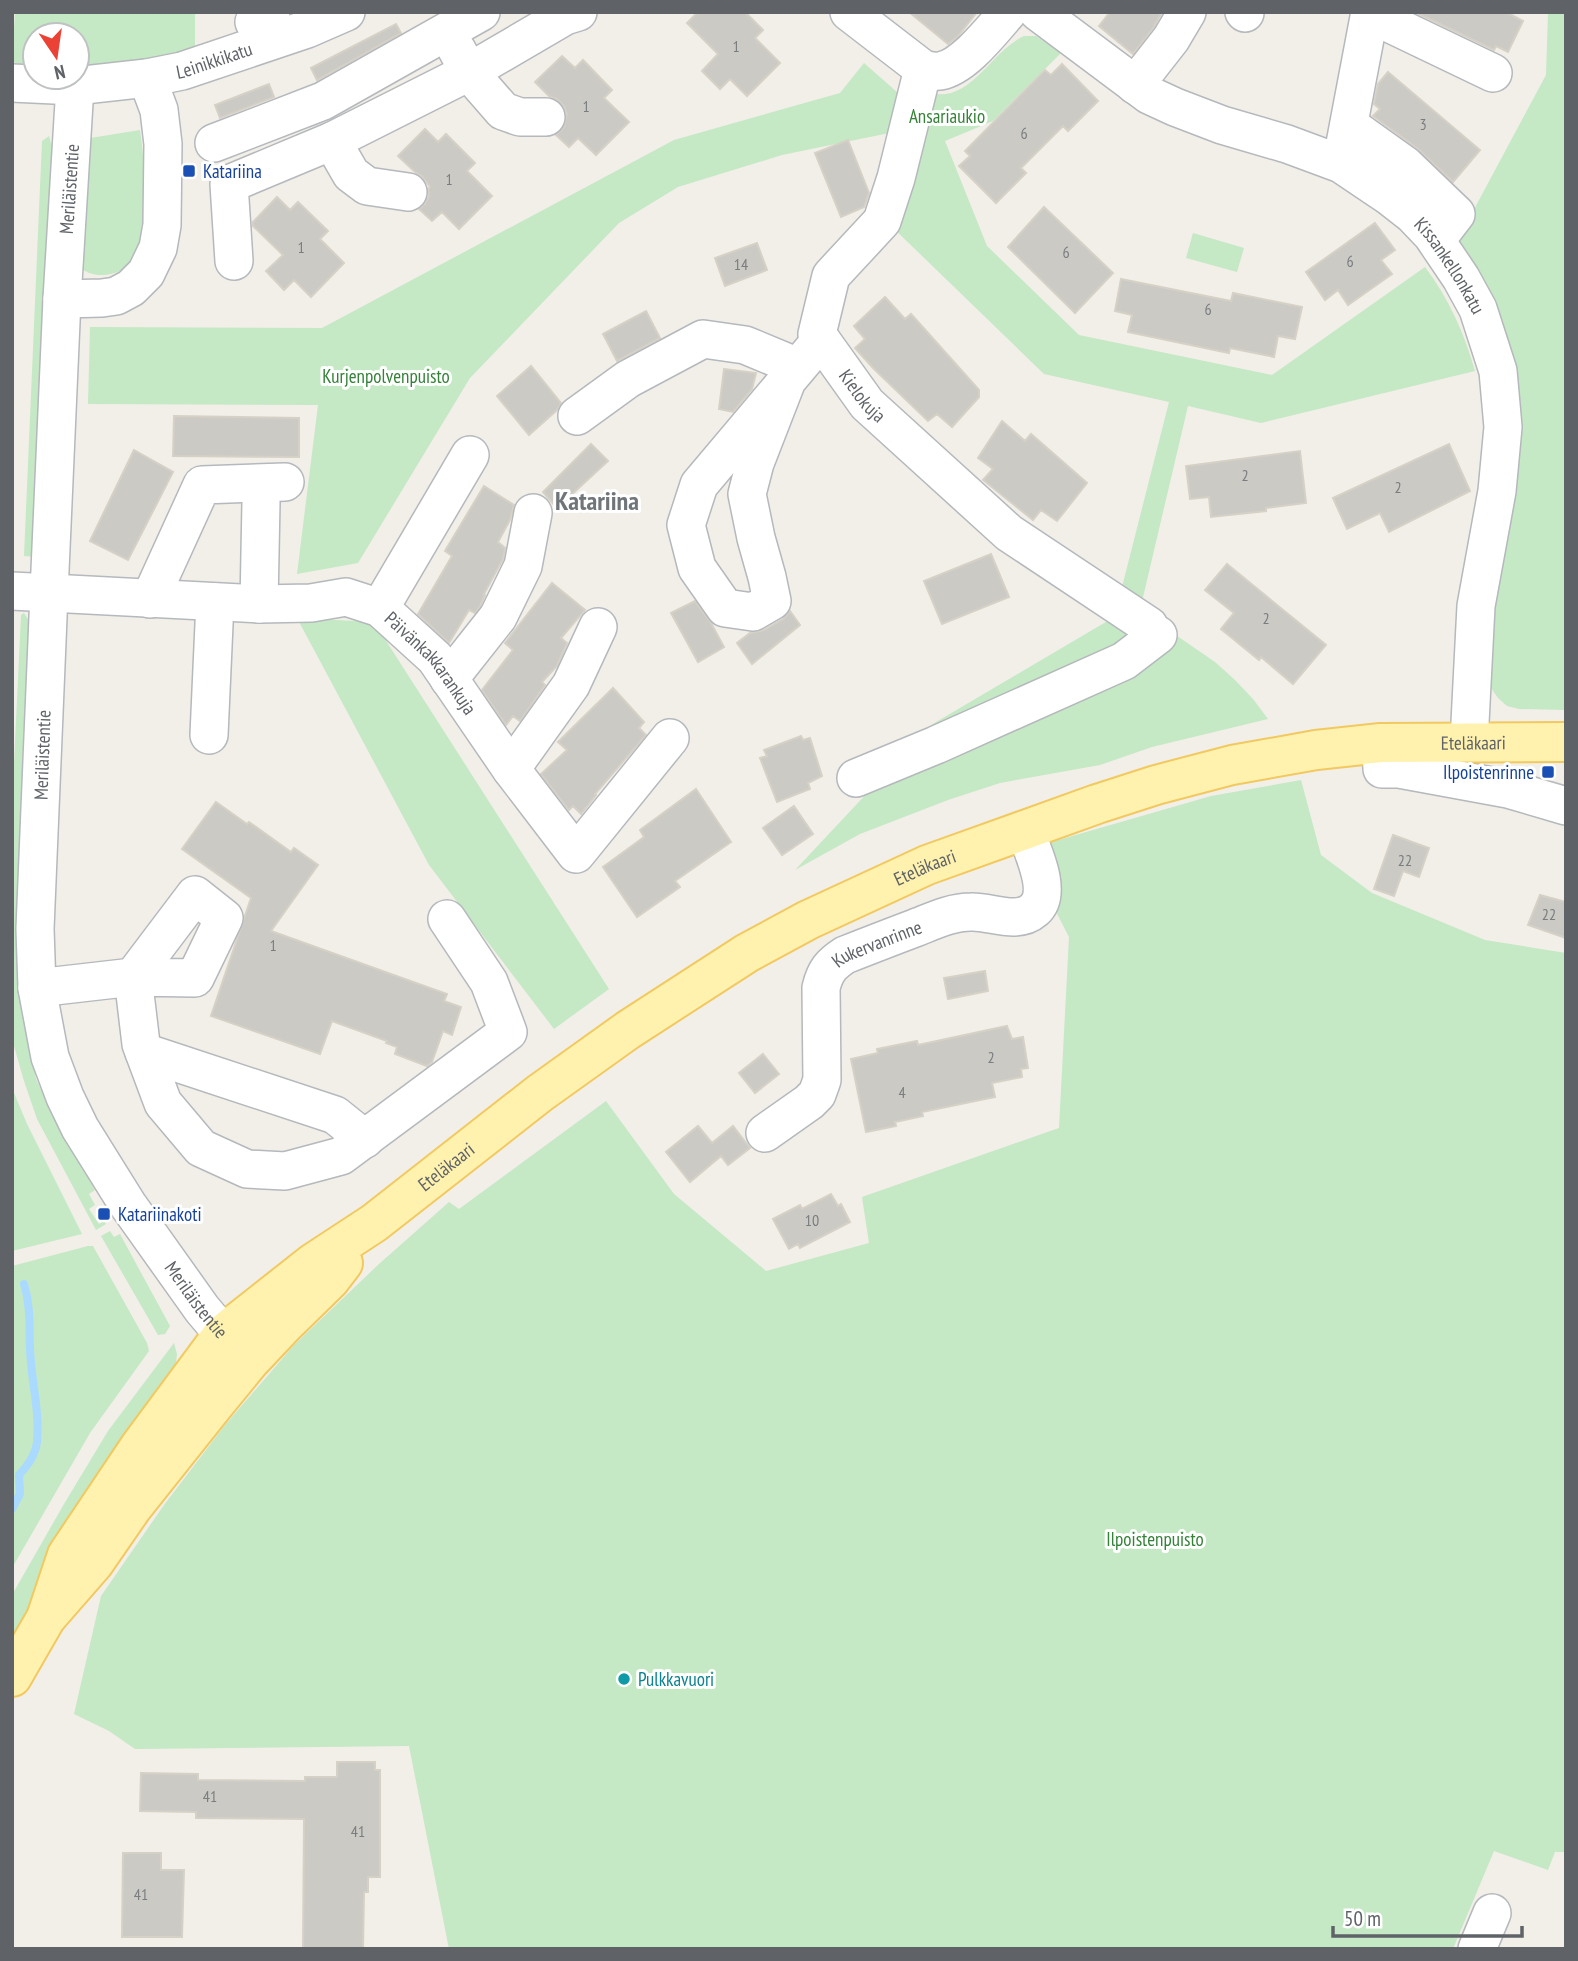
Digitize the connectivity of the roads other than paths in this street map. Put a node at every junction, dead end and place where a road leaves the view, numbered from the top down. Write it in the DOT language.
graph roads {
  1 [pos="346,12"];
  2 [pos="481,12"];
  3 [pos="578,12"];
  4 [pos="849,12"];
  5 [pos="1008,12"];
  6 [pos="1038,12"];
  7 [pos="1187,12"];
  8 [pos="1370,13"];
  9 [pos="438,26"];
  10 [pos="923,69"];
  11 [pos="469,72"];
  12 [pos="1493,73"];
  13 [pos="147,78"];
  14 [pos="91,84"];
  15 [pos="1135,85"];
  16 [pos="75,91"];
  17 [pos="546,117"];
  18 [pos="1349,125"];
  19 [pos="331,141"];
  20 [pos="214,142"];
  21 [pos="1341,164"];
  22 [pos="408,192"];
  23 [pos="1436,240"];
  24 [pos="234,261"];
  25 [pos="62,299"];
  26 [pos="803,362"];
  27 [pos="577,416"];
  28 [pos="470,456"];
  29 [pos="533,513"];
  30 [pos="12,591"];
  31 [pos="49,593"];
  32 [pos="150,599"];
  33 [pos="215,602"];
  34 [pos="259,604"];
  35 [pos="380,608"];
  36 [pos="598,627"];
  37 [pos="449,679"];
  38 [pos="209,735"];
  39 [pos="670,738"];
  40 [pos="1469,742"];
  41 [pos="1381,743"];
  42 [pos="1566,743"];
  43 [pos="511,769"];
  44 [pos="856,778"];
  45 [pos="1566,806"];
  46 [pos="1025,830"];
  47 [pos="447,919"];
  48 [pos="37,988"];
  49 [pos="144,1052"];
  50 [pos="765,1133"];
  51 [pos="365,1139"];
  52 [pos="374,1223"];
  53 [pos="223,1334"];
  54 [pos="250,1361"];
  55 [pos="46,1618"];
  56 [pos="12,1677"];
  57 [pos="1492,1913"];
  58 [pos="1477,1949"];
  1 -- 13 [label="street, Leinikkikatu"];
  2 -- 9 [label="street"];
  3 -- 11 [label="street"];
  4 -- 10 [label="street"];
  5 -- 10 [label="street"];
  6 -- 15 [label="street, Kissankellonkatu"];
  7 -- 15 [label="street"];
  8 -- 12 [label="street"];
  8 -- 18 [label="street"];
  9 -- 11 [label="street"];
  9 -- 20 [label="street"];
  10 -- 26 [label="street"];
  11 -- 17 [label="street"];
  11 -- 19 [label="street"];
  13 -- 14 [label="street, Leinikkikatu"];
  13 -- 25 [label="street"];
  15 -- 21 [label="street, Kissankellonkatu"];
  16 -- 25 [label="street, Meriläistentie"];
  18 -- 21 [label="street"];
  18 -- 23 [label="street"];
  19 -- 22 [label="street"];
  19 -- 24 [label="street"];
  21 -- 23 [label="street, Kissankellonkatu"];
  23 -- 40 [label="street, Kissankellonkatu"];
  25 -- 31 [label="street, Meriläistentie"];
  26 -- 26 [label="street"];
  26 -- 27 [label="street"];
  26 -- 44 [label="street, Kielokuja"];
  28 -- 35 [label="street"];
  29 -- 37 [label="street"];
  30 -- 31 [label="street, Päivänkakkarankuja"];
  31 -- 32 [label="street, Päivänkakkarankuja"];
  31 -- 48 [label="street, Meriläistentie"];
  32 -- 33 [label="street, Päivänkakkarankuja"];
  32 -- 34 [label="street"];
  33 -- 34 [label="street, Päivänkakkarankuja"];
  33 -- 38 [label="street"];
  34 -- 35 [label="street, Päivänkakkarankuja"];
  35 -- 37 [label="street, Päivänkakkarankuja"];
  36 -- 43 [label="street"];
  37 -- 43 [label="street, Päivänkakkarankuja"];
  39 -- 43 [label="street, Päivänkakkarankuja"];
  40 -- 41 [label="main road, Eteläkaari"];
  40 -- 42 [label="main road, Eteläkaari"];
  41 -- 45 [label="street"];
  41 -- 46 [label="main road, Eteläkaari"];
  46 -- 50 [label="street, Kukervanrinne"];
  46 -- 52 [label="main road, Eteläkaari"];
  47 -- 51 [label="street"];
  48 -- 49 [label="street"];
  48 -- 53 [label="street, Meriläistentie"];
  49 -- 51 [label="street"];
  49 -- 51 [label="street"];
  52 -- 53 [label="main road, Eteläkaari"];
  52 -- 54 [label="main road, Eteläkaari"];
  53 -- 54 [label="street, Meriläistentie"];
  53 -- 55 [label="main road, Eteläkaari"];
  54 -- 55 [label="main road, Eteläkaari"];
  55 -- 56 [label="main road, Eteläkaari"];
  57 -- 58 [label="street"];
}
